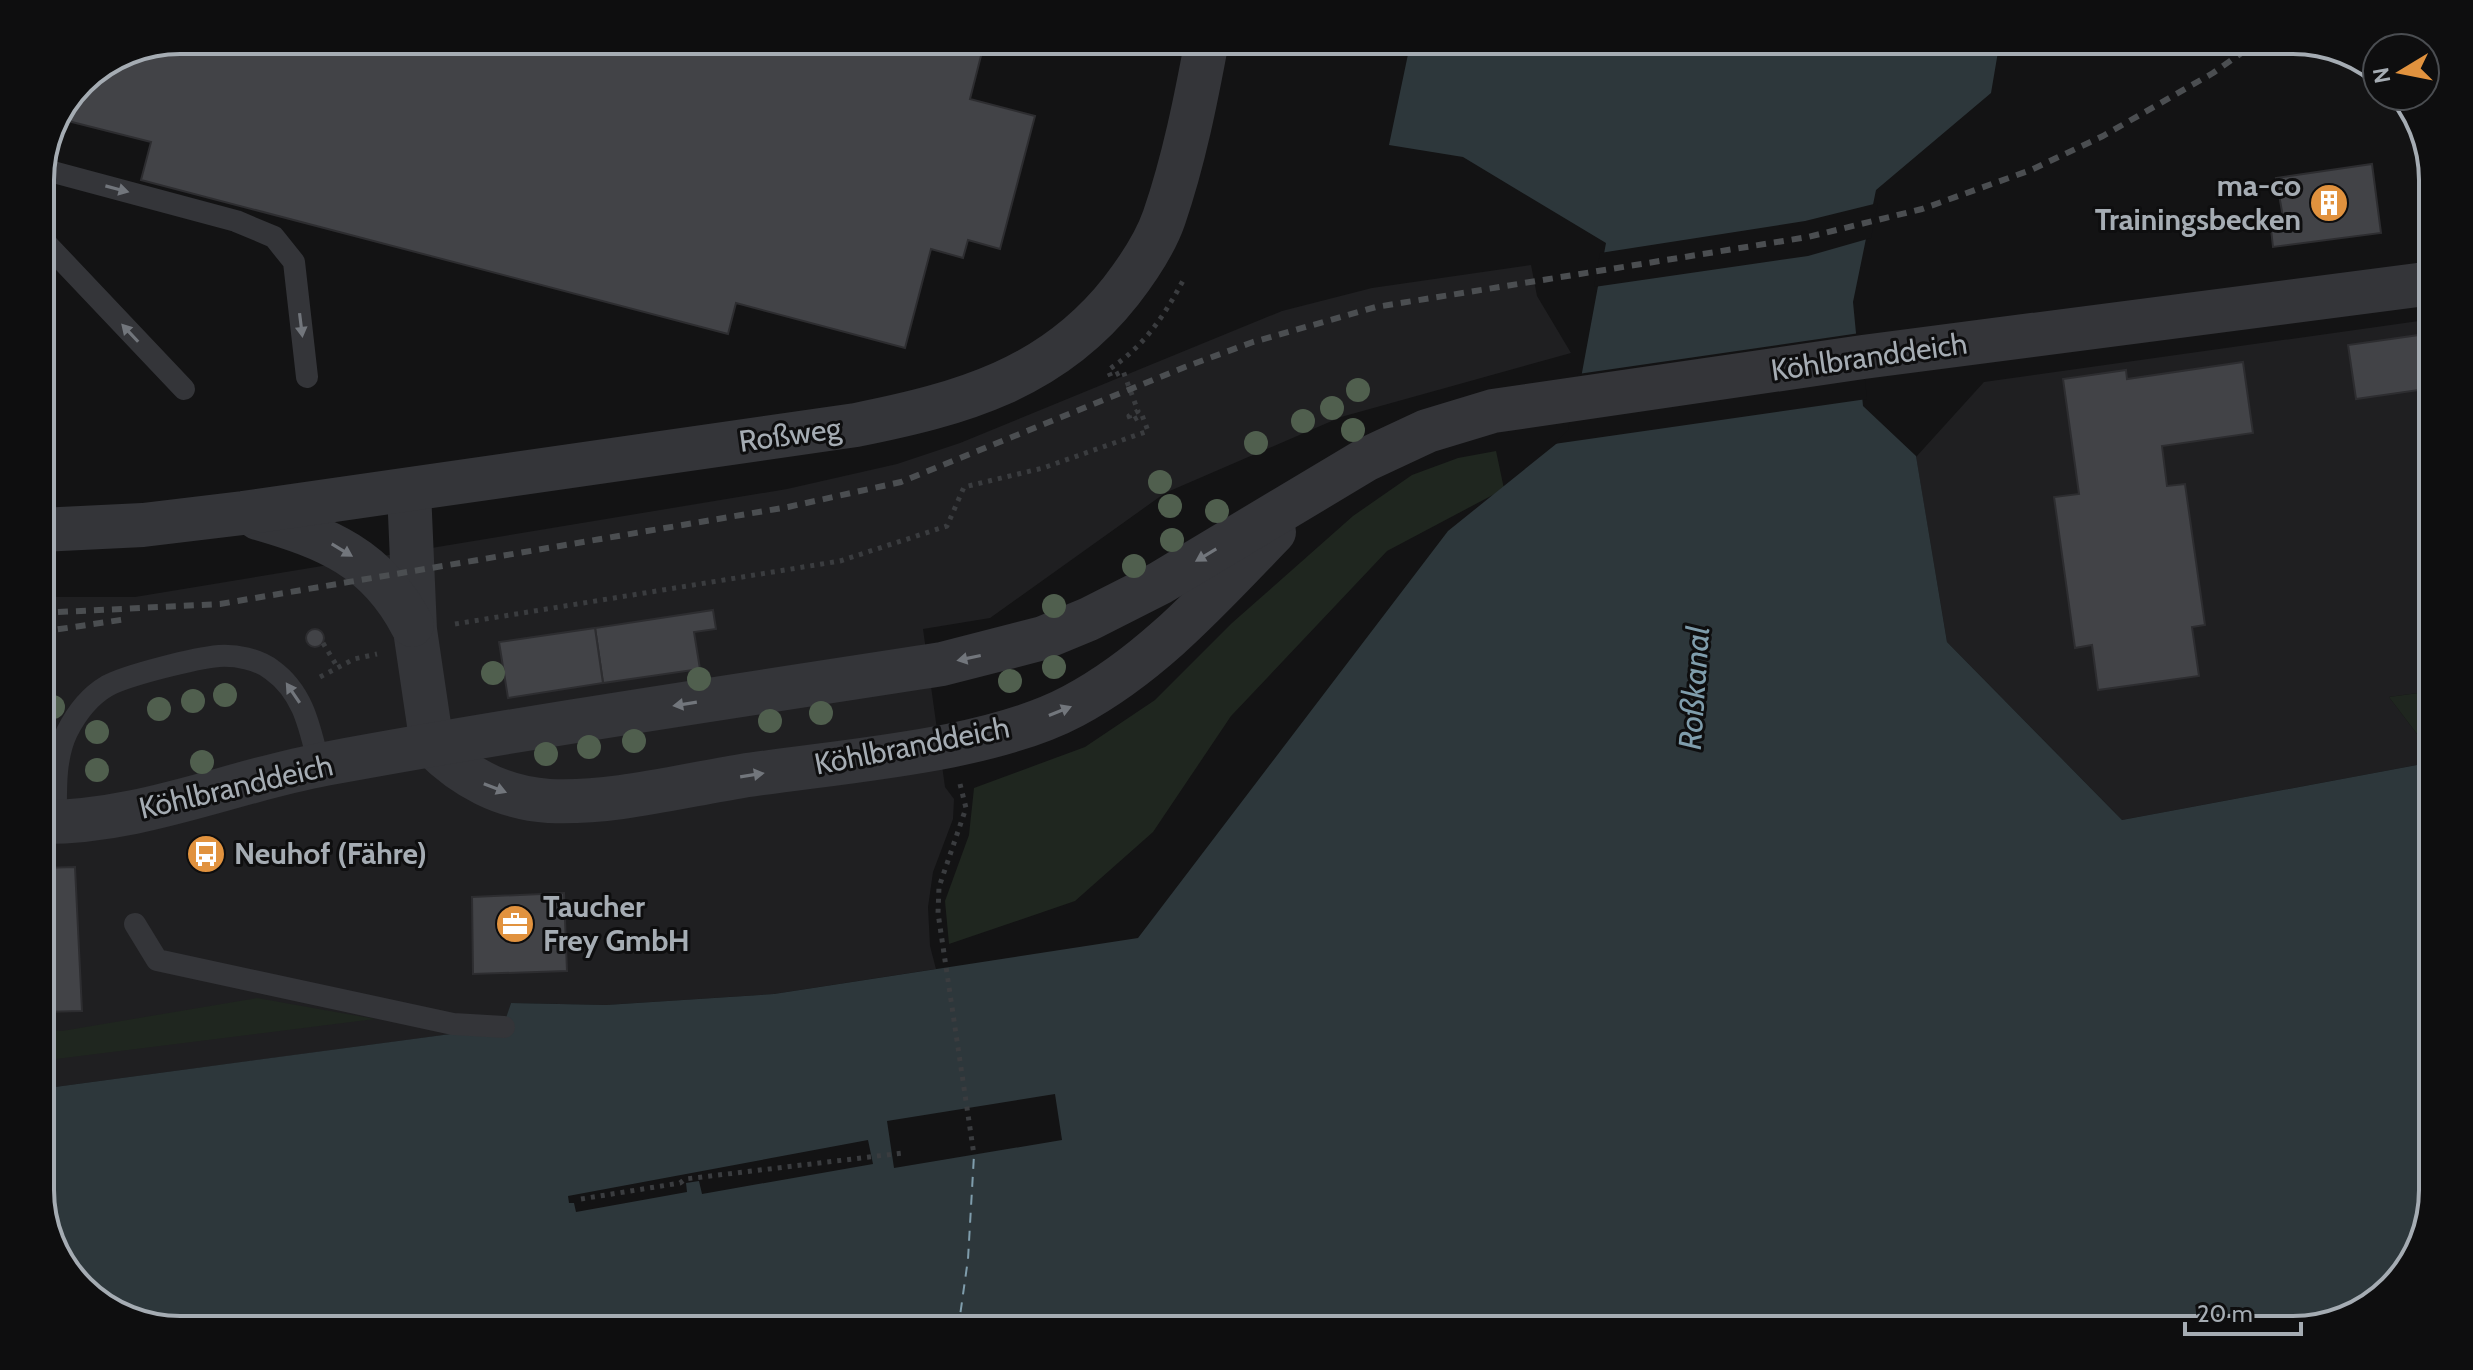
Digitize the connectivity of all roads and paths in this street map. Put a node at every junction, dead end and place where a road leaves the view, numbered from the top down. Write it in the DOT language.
graph roads {
  1 [pos="1204,54"];
  2 [pos="54,172"];
  3 [pos="54,252"];
  4 [pos="2419,285"];
  5 [pos="307,377"];
  6 [pos="184,389"];
  7 [pos="1320,485"];
  8 [pos="409,491"];
  9 [pos="243,513"];
  10 [pos="947,526"];
  11 [pos="54,529"];
  12 [pos="416,637"];
  13 [pos="323,643"];
  14 [pos="338,668"];
  15 [pos="292,687"];
  16 [pos="954,743"];
  17 [pos="432,745"];
  18 [pos="319,765"];
  19 [pos="54,789"];
  20 [pos="54,821"];
  21 [pos="135,924"];
  22 [pos="504,1027"];
  23 [pos="903,1153"];
  24 [pos="974,1155"];
  25 [pos="581,1199"];
  1 -- 8 [label="street, Roßweg"];
  2 -- 5 [label="lane, one-way"];
  6 -- 3 [label="lane, one-way"];
  4 -- 7 [label="street, Köhlbranddeich"];
  16 -- 7 [label="street, Köhlbranddeich, one-way"];
  7 -- 17 [label="street, Köhlbranddeich, one-way"];
  8 -- 9 [label="street, Roßweg"];
  8 -- 12 [label="street"];
  9 -- 11 [label="street, Roßweg"];
  9 -- 12 [label="street, one-way"];
  10 -- 12 [label="path"];
  12 -- 14 [label="path"];
  12 -- 17 [label="street"];
  13 -- 14 [label="path"];
  14 -- 15 [label="path"];
  18 -- 15 [label="lane, one-way"];
  15 -- 19 [label="lane"];
  17 -- 16 [label="street, Köhlbranddeich, one-way"];
  16 -- 24 [label="path"];
  17 -- 18 [label="street, Köhlbranddeich"];
  18 -- 20 [label="street, Köhlbranddeich"];
  21 -- 22 [label="lane"];
  23 -- 25 [label="path"];
}
